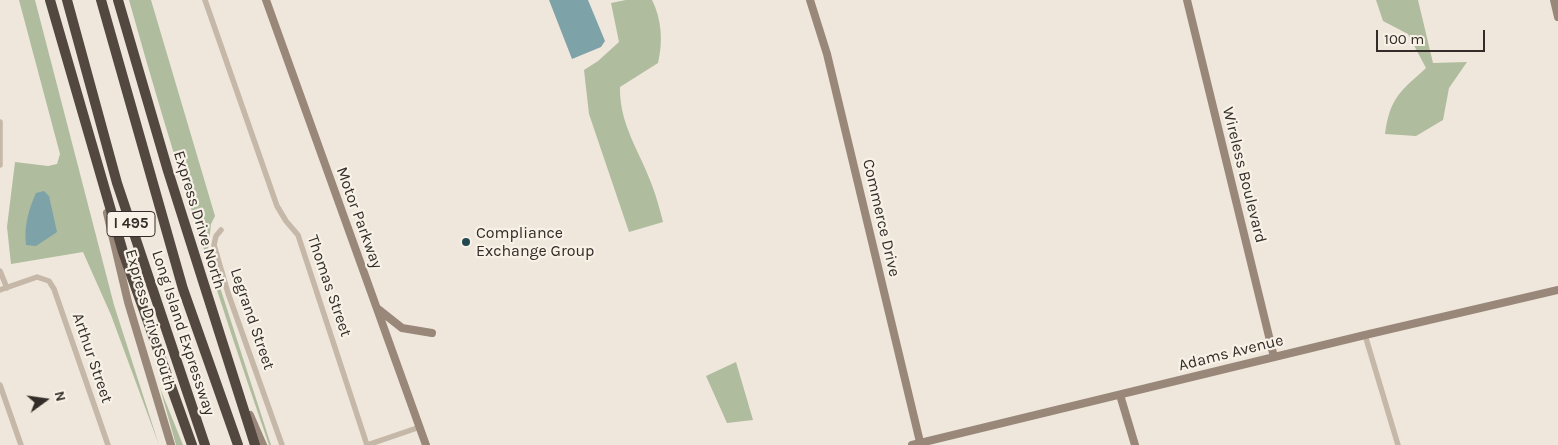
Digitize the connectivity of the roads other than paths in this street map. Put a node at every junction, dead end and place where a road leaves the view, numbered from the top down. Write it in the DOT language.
graph roads {
  1 [pos="50,0"];
  2 [pos="67,0"];
  3 [pos="101,0"];
  4 [pos="118,0"];
  5 [pos="205,0"];
  6 [pos="266,0"];
  7 [pos="810,0"];
  8 [pos="1187,0"];
  9 [pos="1554,0"];
  10 [pos="1558,17"];
  11 [pos="0,122"];
  12 [pos="0,165"];
  13 [pos="98,172"];
  14 [pos="221,230"];
  15 [pos="0,271"];
  16 [pos="7,288"];
  17 [pos="0,290"];
  18 [pos="1558,290"];
  19 [pos="377,308"];
  20 [pos="432,333"];
  21 [pos="1365,335"];
  22 [pos="1274,356"];
  23 [pos="235,380"];
  24 [pos="0,385"];
  25 [pos="1120,395"];
  26 [pos="420,427"];
  27 [pos="920,442"];
  28 [pos="21,445"];
  29 [pos="108,445"];
  30 [pos="171,445"];
  31 [pos="192,445"];
  32 [pos="204,445"];
  33 [pos="238,445"];
  34 [pos="255,445"];
  35 [pos="263,445"];
  36 [pos="282,445"];
  37 [pos="367,445"];
  38 [pos="426,445"];
  39 [pos="912,445"];
  40 [pos="1135,445"];
  41 [pos="1398,445"];
  1 -- 13 [label="highway, Express Drive South"];
  2 -- 32 [label="highway, Long Island Expressway / I 495"];
  3 -- 33 [label="highway, Long Island Expressway / I 495"];
  4 -- 23 [label="highway, Express Drive North"];
  5 -- 37 [label="street, Thomas Street"];
  6 -- 19 [label="street, Motor Parkway"];
  7 -- 27 [label="street, Commerce Drive"];
  8 -- 22 [label="street, Wireless Boulevard"];
  9 -- 10 [label="street"];
  11 -- 12 [label="street"];
  13 -- 30 [label="street, Express Drive South"];
  13 -- 31 [label="highway"];
  14 -- 36 [label="street, Legrand Street"];
  15 -- 16 [label="street"];
  16 -- 17 [label="street"];
  16 -- 29 [label="street, Arthur Street"];
  18 -- 21 [label="street, Adams Avenue"];
  19 -- 20 [label="street"];
  19 -- 26 [label="street, Motor Parkway"];
  21 -- 22 [label="street, Adams Avenue"];
  21 -- 41 [label="street"];
  22 -- 25 [label="street, Adams Avenue"];
  23 -- 34 [label="highway"];
  23 -- 35 [label="street, Express Drive North"];
  24 -- 28 [label="street"];
  25 -- 27 [label="street, Adams Avenue"];
  25 -- 40 [label="street"];
  26 -- 37 [label="street"];
  26 -- 38 [label="street, Motor Parkway"];
  27 -- 39 [label="street, Adams Avenue"];
}
